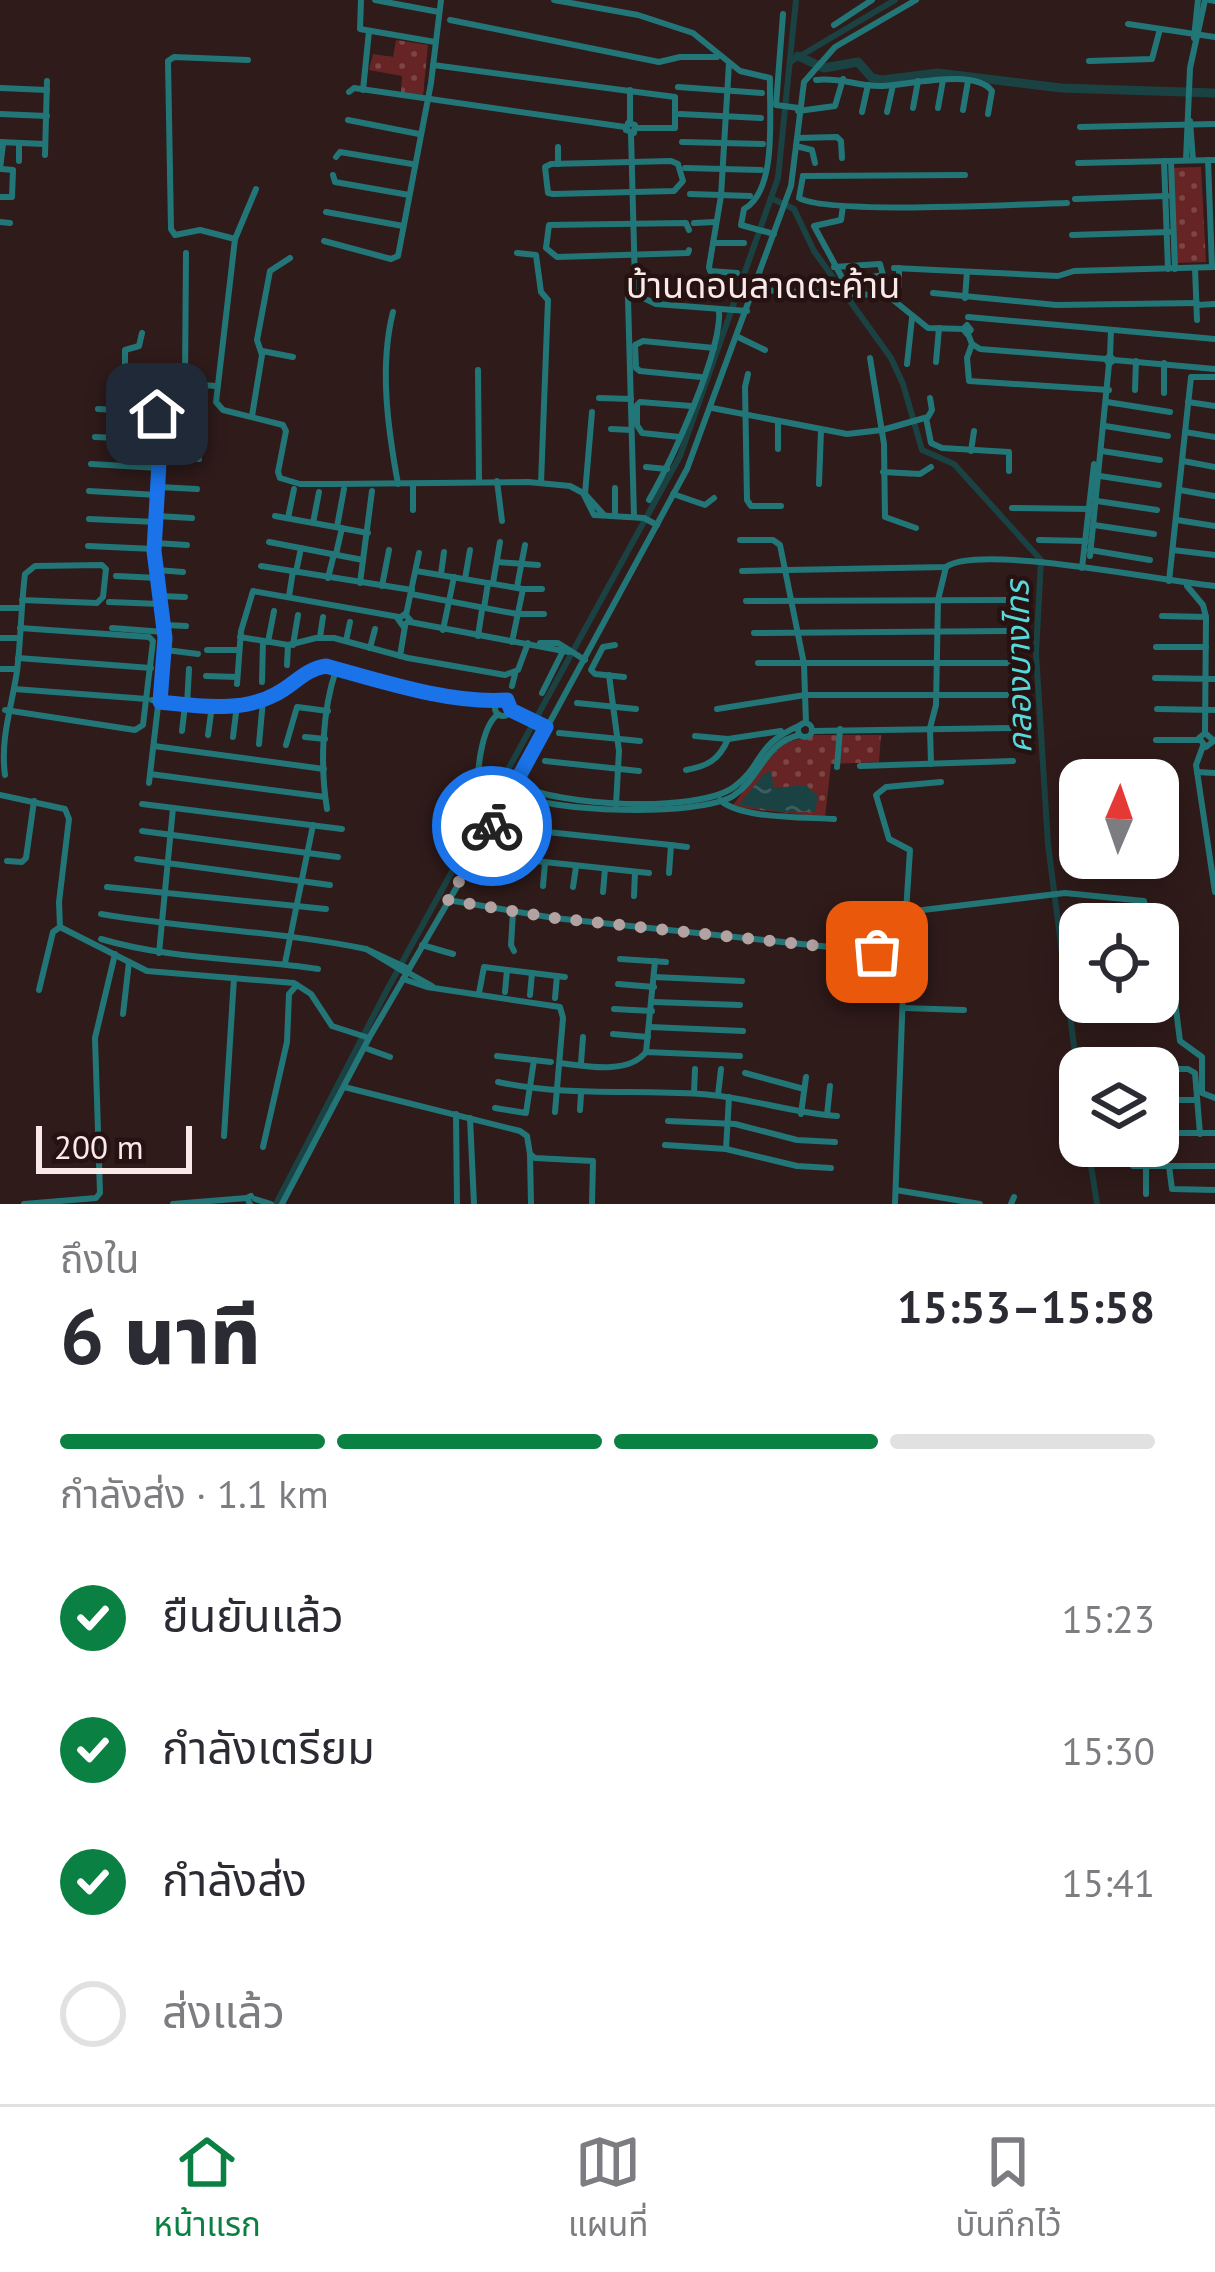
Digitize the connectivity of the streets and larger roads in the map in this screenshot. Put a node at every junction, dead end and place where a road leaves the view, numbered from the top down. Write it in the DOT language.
graph roads {
  1 [pos="361,0"];
  2 [pos="375,0"];
  3 [pos="441,0"];
  4 [pos="554,0"];
  5 [pos="620,0"];
  6 [pos="872,0"];
  7 [pos="916,0"];
  8 [pos="1207,0"];
  9 [pos="439,12"];
  10 [pos="618,12"];
  11 [pos="783,14"];
  12 [pos="451,20"];
  13 [pos="1128,24"];
  14 [pos="834,25"];
  15 [pos="1160,29"];
  16 [pos="369,31"];
  17 [pos="1196,36"];
  18 [pos="1215,37"];
  19 [pos="435,42"];
  20 [pos="720,57"];
  21 [pos="248,60"];
  22 [pos="1089,61"];
  23 [pos="729,63"];
  24 [pos="433,65"];
  25 [pos="843,79"];
  26 [pos="817,80"];
  27 [pos="918,80"];
  28 [pos="944,80"];
  29 [pos="968,81"];
  30 [pos="868,85"];
  31 [pos="892,85"];
  32 [pos="678,87"];
  33 [pos="0,88"];
  34 [pos="363,90"];
  35 [pos="630,90"];
  36 [pos="727,91"];
  37 [pos="349,92"];
  38 [pos="762,93"];
  39 [pos="427,101"];
  40 [pos="913,108"];
  41 [pos="938,108"];
  42 [pos="795,109"];
  43 [pos="963,110"];
  44 [pos="862,112"];
  45 [pos="887,112"];
  46 [pos="0,114"];
  47 [pos="680,114"];
  48 [pos="988,114"];
  49 [pos="46,116"];
  50 [pos="725,116"];
  51 [pos="761,118"];
  52 [pos="348,120"];
  53 [pos="1188,123"];
  54 [pos="1215,124"];
  55 [pos="631,128"];
  56 [pos="1080,128"];
  57 [pos="419,134"];
  58 [pos="1,142"];
  59 [pos="682,142"];
  60 [pos="797,142"];
  61 [pos="20,143"];
  62 [pos="724,143"];
  63 [pos="46,144"];
  64 [pos="763,144"];
  65 [pos="558,147"];
  66 [pos="46,155"];
  67 [pos="336,157"];
  68 [pos="842,158"];
  69 [pos="19,160"];
  70 [pos="1189,160"];
  71 [pos="1212,160"];
  72 [pos="1167,161"];
  73 [pos="631,162"];
  74 [pos="815,163"];
  75 [pos="1078,163"];
  76 [pos="414,164"];
  77 [pos="558,164"];
  78 [pos="686,168"];
  79 [pos="1,169"];
  80 [pos="722,169"];
  81 [pos="761,170"];
  82 [pos="333,175"];
  83 [pos="798,175"];
  84 [pos="965,175"];
  85 [pos="256,189"];
  86 [pos="632,192"];
  87 [pos="690,194"];
  88 [pos="1212,194"];
  89 [pos="409,195"];
  90 [pos="0,196"];
  91 [pos="721,196"];
  92 [pos="750,196"];
  93 [pos="1169,196"];
  94 [pos="843,206"];
  95 [pos="326,212"];
  96 [pos="0,222"];
  97 [pos="716,222"];
  98 [pos="10,223"];
  99 [pos="633,224"];
  100 [pos="403,226"];
  101 [pos="1213,230"];
  102 [pos="1170,232"];
  103 [pos="772,234"];
  104 [pos="1072,235"];
  105 [pos="235,239"];
  106 [pos="324,241"];
  107 [pos="713,243"];
  108 [pos="744,243"];
  109 [pos="689,250"];
  110 [pos="186,253"];
  111 [pos="517,253"];
  112 [pos="634,255"];
  113 [pos="290,258"];
  114 [pos="834,267"];
  115 [pos="1195,268"];
  116 [pos="1214,268"];
  117 [pos="1171,269"];
  118 [pos="967,272"];
  119 [pos="736,273"];
  120 [pos="872,277"];
  121 [pos="845,284"];
  122 [pos="899,286"];
  123 [pos="754,290"];
  124 [pos="933,293"];
  125 [pos="628,298"];
  126 [pos="965,298"];
  127 [pos="1197,303"];
  128 [pos="1215,304"];
  129 [pos="719,309"];
  130 [pos="744,311"];
  131 [pos="393,312"];
  132 [pos="912,318"];
  133 [pos="1197,320"];
  134 [pos="967,323"];
  135 [pos="939,328"];
  136 [pos="1111,330"];
  137 [pos="142,333"];
  138 [pos="738,337"];
  139 [pos="1215,339"];
  140 [pos="972,344"];
  141 [pos="714,348"];
  142 [pos="765,350"];
  143 [pos="262,352"];
  144 [pos="293,357"];
  145 [pos="870,358"];
  146 [pos="1110,360"];
  147 [pos="1136,361"];
  148 [pos="936,362"];
  149 [pos="1164,363"];
  150 [pos="907,364"];
  151 [pos="478,370"];
  152 [pos="1215,373"];
  153 [pos="748,374"];
  154 [pos="702,377"];
  155 [pos="185,382"];
  156 [pos="216,386"];
  157 [pos="1108,390"];
  158 [pos="1135,390"];
  159 [pos="1163,393"];
  160 [pos="599,398"];
  161 [pos="930,398"];
  162 [pos="631,399"];
  163 [pos="1107,402"];
  164 [pos="1188,402"];
  165 [pos="692,406"];
  166 [pos="1215,406"];
  167 [pos="712,408"];
  168 [pos="98,409"];
  169 [pos="592,412"];
  170 [pos="1170,412"];
  171 [pos="745,415"];
  172 [pos="252,416"];
  173 [pos="924,418"];
  174 [pos="778,422"];
  175 [pos="1105,426"];
  176 [pos="611,429"];
  177 [pos="632,430"];
  178 [pos="821,430"];
  179 [pos="882,430"];
  180 [pos="974,431"];
  181 [pos="1185,432"];
  182 [pos="95,436"];
  183 [pos="1168,436"];
  184 [pos="1215,436"];
  185 [pos="680,437"];
  186 [pos="160,440"];
  187 [pos="778,449"];
  188 [pos="971,451"];
  189 [pos="1102,451"];
  190 [pos="987,452"];
  191 [pos="159,457"];
  192 [pos="199,460"];
  193 [pos="1160,460"];
  194 [pos="1183,461"];
  195 [pos="987,463"];
  196 [pos="92,464"];
  197 [pos="1094,464"];
  198 [pos="1215,466"];
  199 [pos="646,467"];
  200 [pos="931,467"];
  201 [pos="159,468"];
  202 [pos="667,469"];
  203 [pos="883,472"];
  204 [pos="1010,472"];
  205 [pos="1100,476"];
  206 [pos="479,481"];
  207 [pos="497,481"];
  208 [pos="541,483"];
  209 [pos="398,484"];
  210 [pos="413,484"];
  211 [pos="819,484"];
  212 [pos="1159,485"];
  213 [pos="615,488"];
  214 [pos="197,489"];
  215 [pos="294,489"];
  216 [pos="344,489"];
  217 [pos="1180,490"];
  218 [pos="89,491"];
  219 [pos="158,491"];
  220 [pos="372,491"];
  221 [pos="319,492"];
  222 [pos="584,493"];
  223 [pos="673,494"];
  224 [pos="1214,496"];
  225 [pos="714,497"];
  226 [pos="649,500"];
  227 [pos="1097,501"];
  228 [pos="781,506"];
  229 [pos="1012,508"];
  230 [pos="1090,509"];
  231 [pos="412,510"];
  232 [pos="1157,510"];
  233 [pos="275,516"];
  234 [pos="611,516"];
  235 [pos="634,517"];
  236 [pos="192,518"];
  237 [pos="288,518"];
  238 [pos="89,519"];
  239 [pos="156,519"];
  240 [pos="1177,520"];
  241 [pos="502,521"];
  242 [pos="313,523"];
  243 [pos="655,524"];
  244 [pos="1094,525"];
  245 [pos="1215,526"];
  246 [pos="339,528"];
  247 [pos="916,528"];
  248 [pos="368,533"];
  249 [pos="1154,534"];
  250 [pos="740,540"];
  251 [pos="1040,540"];
  252 [pos="1086,541"];
  253 [pos="269,542"];
  254 [pos="500,542"];
  255 [pos="525,544"];
  256 [pos="187,545"];
  257 [pos="88,546"];
  258 [pos="155,546"];
  259 [pos="301,548"];
  260 [pos="389,550"];
  261 [pos="470,550"];
  262 [pos="1173,550"];
  263 [pos="444,552"];
  264 [pos="419,553"];
  265 [pos="335,554"];
  266 [pos="1215,556"];
  267 [pos="363,560"];
  268 [pos="1150,560"];
  269 [pos="497,562"];
  270 [pos="521,565"];
  271 [pos="538,565"];
  272 [pos="261,566"];
  273 [pos="946,567"];
  274 [pos="1082,568"];
  275 [pos="782,570"];
  276 [pos="416,571"];
  277 [pos="742,571"];
  278 [pos="183,572"];
  279 [pos="295,572"];
  280 [pos="157,574"];
  281 [pos="441,574"];
  282 [pos="116,576"];
  283 [pos="454,577"];
  284 [pos="328,578"];
  285 [pos="465,579"];
  286 [pos="1169,581"];
  287 [pos="360,583"];
  288 [pos="490,583"];
  289 [pos="1185,583"];
  290 [pos="382,586"];
  291 [pos="1215,586"];
  292 [pos="520,588"];
  293 [pos="542,589"];
  294 [pos="412,592"];
  295 [pos="289,596"];
  296 [pos="185,598"];
  297 [pos="161,600"];
  298 [pos="938,600"];
  299 [pos="1007,600"];
  300 [pos="746,601"];
  301 [pos="791,601"];
  302 [pos="109,602"];
  303 [pos="449,602"];
  304 [pos="22,604"];
  305 [pos="0,608"];
  306 [pos="483,608"];
  307 [pos="274,611"];
  308 [pos="517,614"];
  309 [pos="544,614"];
  310 [pos="298,615"];
  311 [pos="1162,616"];
  312 [pos="1206,616"];
  313 [pos="323,617"];
  314 [pos="405,620"];
  315 [pos="350,622"];
  316 [pos="186,626"];
  317 [pos="20,628"];
  318 [pos="112,628"];
  319 [pos="164,629"];
  320 [pos="375,629"];
  321 [pos="443,630"];
  322 [pos="938,631"];
  323 [pos="1007,631"];
  324 [pos="754,633"];
  325 [pos="799,633"];
  326 [pos="478,636"];
  327 [pos="240,637"];
  328 [pos="0,638"];
  329 [pos="19,638"];
  330 [pos="320,638"];
  331 [pos="346,641"];
  332 [pos="512,641"];
  333 [pos="266,642"];
  334 [pos="532,644"];
  335 [pos="291,645"];
  336 [pos="615,645"];
  337 [pos="1206,646"];
  338 [pos="1156,647"];
  339 [pos="370,648"];
  340 [pos="164,650"];
  341 [pos="238,650"];
  342 [pos="569,653"];
  343 [pos="400,656"];
  344 [pos="18,658"];
  345 [pos="585,659"];
  346 [pos="758,663"];
  347 [pos="937,663"];
  348 [pos="1009,663"];
  349 [pos="287,664"];
  350 [pos="805,664"];
  351 [pos="151,668"];
  352 [pos="0,669"];
  353 [pos="17,669"];
  354 [pos="189,669"];
  355 [pos="336,669"];
  356 [pos="514,674"];
  357 [pos="206,676"];
  358 [pos="609,676"];
  359 [pos="624,677"];
  360 [pos="1155,678"];
  361 [pos="1210,679"];
  362 [pos="262,682"];
  363 [pos="512,686"];
  364 [pos="14,688"];
  365 [pos="542,693"];
  366 [pos="805,694"];
  367 [pos="937,694"];
  368 [pos="1011,695"];
  369 [pos="4,700"];
  370 [pos="153,700"];
  371 [pos="263,700"];
  372 [pos="495,704"];
  373 [pos="577,704"];
  374 [pos="186,705"];
  375 [pos="237,705"];
  376 [pos="212,706"];
  377 [pos="613,707"];
  378 [pos="637,709"];
  379 [pos="717,709"];
  380 [pos="1157,709"];
  381 [pos="5,710"];
  382 [pos="511,710"];
  383 [pos="1211,710"];
  384 [pos="328,711"];
  385 [pos="497,715"];
  386 [pos="544,726"];
  387 [pos="806,726"];
  388 [pos="930,728"];
  389 [pos="1012,728"];
  390 [pos="840,730"];
  391 [pos="182,731"];
  392 [pos="1,732"];
  393 [pos="785,732"];
  394 [pos="560,733"];
  395 [pos="208,735"];
  396 [pos="695,736"];
  397 [pos="233,737"];
  398 [pos="305,737"];
  399 [pos="326,739"];
  400 [pos="617,739"];
  401 [pos="728,739"];
  402 [pos="1156,740"];
  403 [pos="1202,740"];
  404 [pos="1214,740"];
  405 [pos="640,741"];
  406 [pos="259,744"];
  407 [pos="286,745"];
  408 [pos="154,746"];
  409 [pos="544,761"];
  410 [pos="1013,761"];
  411 [pos="932,764"];
  412 [pos="860,766"];
  413 [pos="838,767"];
  414 [pos="620,769"];
  415 [pos="2,770"];
  416 [pos="324,770"];
  417 [pos="686,770"];
  418 [pos="639,772"];
  419 [pos="1197,772"];
  420 [pos="1215,773"];
  421 [pos="941,782"];
  422 [pos="514,788"];
  423 [pos="2,795"];
  424 [pos="325,797"];
  425 [pos="719,799"];
  426 [pos="34,801"];
  427 [pos="1202,803"];
  428 [pos="142,804"];
  429 [pos="1215,804"];
  430 [pos="616,806"];
  431 [pos="173,808"];
  432 [pos="327,809"];
  433 [pos="474,819"];
  434 [pos="834,819"];
  435 [pos="313,825"];
  436 [pos="342,829"];
  437 [pos="490,829"];
  438 [pos="142,831"];
  439 [pos="1210,833"];
  440 [pos="170,834"];
  441 [pos="671,845"];
  442 [pos="517,846"];
  443 [pos="687,847"];
  444 [pos="306,852"];
  445 [pos="338,856"];
  446 [pos="137,859"];
  447 [pos="7,861"];
  448 [pos="1212,862"];
  449 [pos="168,863"];
  450 [pos="545,863"];
  451 [pos="576,866"];
  452 [pos="605,869"];
  453 [pos="635,872"];
  454 [pos="649,873"];
  455 [pos="669,873"];
  456 [pos="299,880"];
  457 [pos="329,885"];
  458 [pos="543,886"];
  459 [pos="107,887"];
  460 [pos="573,887"];
  461 [pos="165,892"];
  462 [pos="603,892"];
  463 [pos="1215,892"];
  464 [pos="634,896"];
  465 [pos="448,900"];
  466 [pos="294,904"];
  467 [pos="326,909"];
  468 [pos="514,912"];
  469 [pos="906,912"];
  470 [pos="101,914"];
  471 [pos="163,925"];
  472 [pos="60,927"];
  473 [pos="288,935"];
  474 [pos="101,939"];
  475 [pos="422,945"];
  476 [pos="514,951"];
  477 [pos="115,954"];
  478 [pos="158,954"];
  479 [pos="453,954"];
  480 [pos="906,955"];
  481 [pos="620,959"];
  482 [pos="655,961"];
  483 [pos="129,962"];
  484 [pos="666,962"];
  485 [pos="285,964"];
  486 [pos="318,969"];
  487 [pos="507,970"];
  488 [pos="405,972"];
  489 [pos="532,973"];
  490 [pos="234,976"];
  491 [pos="742,980"];
  492 [pos="654,982"];
  493 [pos="618,984"];
  494 [pos="297,985"];
  495 [pos="39,990"];
  496 [pos="505,992"];
  497 [pos="479,993"];
  498 [pos="530,995"];
  499 [pos="555,998"];
  500 [pos="740,1005"];
  501 [pos="652,1007"];
  502 [pos="904,1008"];
  503 [pos="614,1009"];
  504 [pos="964,1010"];
  505 [pos="123,1014"];
  506 [pos="743,1030"];
  507 [pos="649,1032"];
  508 [pos="613,1034"];
  509 [pos="368,1037"];
  510 [pos="583,1037"];
  511 [pos="364,1048"];
  512 [pos="646,1052"];
  513 [pos="497,1055"];
  514 [pos="740,1056"];
  515 [pos="389,1057"];
  516 [pos="534,1060"];
  517 [pos="555,1062"];
  518 [pos="581,1065"];
  519 [pos="695,1069"];
  520 [pos="721,1069"];
  521 [pos="1179,1070"];
  522 [pos="745,1073"];
  523 [pos="806,1076"];
  524 [pos="499,1082"];
  525 [pos="830,1086"];
  526 [pos="344,1087"];
  527 [pos="531,1089"];
  528 [pos="804,1089"];
  529 [pos="556,1093"];
  530 [pos="581,1094"];
  531 [pos="694,1094"];
  532 [pos="718,1095"];
  533 [pos="729,1096"];
  534 [pos="1215,1098"];
  535 [pos="1179,1100"];
  536 [pos="1197,1100"];
  537 [pos="495,1108"];
  538 [pos="580,1111"];
  539 [pos="555,1112"];
  540 [pos="456,1114"];
  541 [pos="801,1114"];
  542 [pos="827,1115"];
  543 [pos="837,1116"];
  544 [pos="473,1118"];
  545 [pos="668,1121"];
  546 [pos="728,1124"];
  547 [pos="1179,1133"];
  548 [pos="1200,1133"];
  549 [pos="1215,1133"];
  550 [pos="224,1136"];
  551 [pos="835,1142"];
  552 [pos="665,1145"];
  553 [pos="263,1147"];
  554 [pos="726,1149"];
  555 [pos="530,1154"];
  556 [pos="1179,1166"];
  557 [pos="1215,1166"];
  558 [pos="1146,1167"];
  559 [pos="1169,1167"];
  560 [pos="831,1168"];
  561 [pos="916,1182"];
  562 [pos="896,1190"];
  563 [pos="1215,1190"];
  564 [pos="909,1192"];
  565 [pos="1146,1194"];
  566 [pos="251,1201"];
  567 [pos="268,1202"];
  568 [pos="198,1203"];
  569 [pos="24,1204"];
  570 [pos="173,1204"];
  571 [pos="282,1204"];
  572 [pos="457,1204"];
  573 [pos="474,1204"];
  574 [pos="531,1204"];
  575 [pos="592,1204"];
  576 [pos="895,1204"];
  577 [pos="980,1204"];
  1 -- 16 [label="street"];
  2 -- 9 [label="street"];
  3 -- 9 [label="street"];
  4 -- 10 [label="street"];
  5 -- 10 [label="street"];
  6 -- 14 [label="street"];
  7 -- 42 [label="street"];
  8 -- 17 [label="street"];
  9 -- 19 [label="street"];
  10 -- 20 [label="street"];
  11 -- 42 [label="street"];
  12 -- 20 [label="street"];
  13 -- 15 [label="street"];
  15 -- 17 [label="street"];
  15 -- 22 [label="street"];
  16 -- 19 [label="street"];
  16 -- 34 [label="street"];
  17 -- 18 [label="street"];
  17 -- 53 [label="street"];
  19 -- 24 [label="street"];
  20 -- 23 [label="street"];
  21 -- 105 [label="street"];
  23 -- 36 [label="street"];
  23 -- 103 [label="street"];
  24 -- 35 [label="street"];
  24 -- 39 [label="street"];
  25 -- 26 [label="street"];
  25 -- 30 [label="street"];
  25 -- 42 [label="street"];
  27 -- 28 [label="street"];
  27 -- 31 [label="street"];
  27 -- 40 [label="street"];
  28 -- 29 [label="street"];
  28 -- 41 [label="street"];
  29 -- 43 [label="street"];
  29 -- 48 [label="street"];
  30 -- 31 [label="street"];
  30 -- 44 [label="street"];
  31 -- 45 [label="street"];
  32 -- 36 [label="street"];
  33 -- 49 [label="street"];
  34 -- 37 [label="street"];
  34 -- 39 [label="street"];
  35 -- 55 [label="street"];
  35 -- 55 [label="street"];
  36 -- 38 [label="street"];
  36 -- 50 [label="street"];
  39 -- 55 [label="street"];
  39 -- 57 [label="street"];
  42 -- 60 [label="street"];
  46 -- 49 [label="street"];
  47 -- 50 [label="street"];
  49 -- 63 [label="street"];
  50 -- 51 [label="street"];
  50 -- 62 [label="street"];
  52 -- 57 [label="street"];
  53 -- 54 [label="street"];
  53 -- 56 [label="street"];
  53 -- 70 [label="street"];
  55 -- 73 [label="street"];
  57 -- 76 [label="street"];
  58 -- 61 [label="street"];
  58 -- 79 [label="street"];
  59 -- 62 [label="street"];
  60 -- 68 [label="street"];
  60 -- 74 [label="street"];
  60 -- 83 [label="street"];
  61 -- 63 [label="street"];
  61 -- 69 [label="street"];
  62 -- 64 [label="street"];
  62 -- 80 [label="street"];
  63 -- 66 [label="street"];
  65 -- 77 [label="street"];
  67 -- 76 [label="street"];
  70 -- 71 [label="street"];
  70 -- 72 [label="street"];
  71 -- 88 [label="street"];
  72 -- 75 [label="street"];
  72 -- 93 [label="street"];
  73 -- 77 [label="street"];
  73 -- 86 [label="street"];
  73 -- 86 [label="street"];
  76 -- 89 [label="street"];
  77 -- 86 [label="street"];
  78 -- 80 [label="street"];
  79 -- 90 [label="street"];
  80 -- 81 [label="street"];
  80 -- 91 [label="street"];
  82 -- 89 [label="street"];
  83 -- 84 [label="street"];
  83 -- 94 [label="street"];
  83 -- 103 [label="street"];
  85 -- 105 [label="street"];
  86 -- 99 [label="street"];
  87 -- 91 [label="street"];
  88 -- 101 [label="street"];
  89 -- 100 [label="street"];
  91 -- 92 [label="street"];
  91 -- 97 [label="street"];
  93 -- 94 [label="street"];
  93 -- 102 [label="street"];
  94 -- 114 [label="street"];
  95 -- 100 [label="street"];
  96 -- 98 [label="street"];
  97 -- 99 [label="street"];
  97 -- 107 [label="street"];
  99 -- 112 [label="street"];
  99 -- 112 [label="street"];
  100 -- 106 [label="street"];
  101 -- 116 [label="street"];
  102 -- 104 [label="street"];
  102 -- 117 [label="street"];
  103 -- 123 [label="street"];
  105 -- 156 [label="street"];
  107 -- 108 [label="street"];
  107 -- 119 [label="street"];
  109 -- 112 [label="street"];
  110 -- 155 [label="street"];
  111 -- 208 [label="street"];
  112 -- 129 [label="street"];
  113 -- 143 [label="street"];
  114 -- 120 [label="street"];
  114 -- 121 [label="street"];
  115 -- 116 [label="street"];
  115 -- 117 [label="street"];
  115 -- 127 [label="street"];
  117 -- 118 [label="street"];
  118 -- 122 [label="street"];
  118 -- 126 [label="street"];
  123 -- 130 [label="street"];
  123 -- 132 [label="street"];
  124 -- 126 [label="street"];
  125 -- 162 [label="street"];
  126 -- 127 [label="street"];
  127 -- 128 [label="street"];
  127 -- 133 [label="street"];
  129 -- 130 [label="street"];
  129 -- 141 [label="street"];
  130 -- 138 [label="street"];
  131 -- 209 [label="street"];
  132 -- 135 [label="street"];
  132 -- 150 [label="street"];
  134 -- 135 [label="street"];
  134 -- 136 [label="street"];
  134 -- 140 [label="street"];
  135 -- 148 [label="street"];
  136 -- 139 [label="street"];
  136 -- 146 [label="street"];
  137 -- 155 [label="street"];
  138 -- 142 [label="street"];
  138 -- 167 [label="street"];
  140 -- 146 [label="street"];
  140 -- 157 [label="street"];
  141 -- 154 [label="street"];
  141 -- 154 [label="street"];
  143 -- 144 [label="street"];
  143 -- 172 [label="street"];
  145 -- 179 [label="street"];
  146 -- 147 [label="street"];
  146 -- 157 [label="street"];
  147 -- 149 [label="street"];
  147 -- 158 [label="street"];
  149 -- 152 [label="street"];
  149 -- 159 [label="street"];
  151 -- 206 [label="street"];
  152 -- 164 [label="street"];
  153 -- 171 [label="street"];
  154 -- 165 [label="street"];
  155 -- 156 [label="street"];
  156 -- 172 [label="street"];
  157 -- 163 [label="street"];
  160 -- 162 [label="street"];
  161 -- 173 [label="street"];
  162 -- 177 [label="street"];
  163 -- 170 [label="street"];
  163 -- 175 [label="street"];
  164 -- 166 [label="street"];
  164 -- 181 [label="street"];
  165 -- 185 [label="street"];
  165 -- 185 [label="street"];
  167 -- 171 [label="street"];
  167 -- 223 [label="street"];
  168 -- 186 [label="street"];
  169 -- 222 [label="street"];
  171 -- 174 [label="street"];
  171 -- 228 [label="street"];
  172 -- 209 [label="street"];
  173 -- 179 [label="street"];
  173 -- 188 [label="street"];
  174 -- 178 [label="street"];
  174 -- 187 [label="street"];
  175 -- 183 [label="street"];
  175 -- 189 [label="street"];
  176 -- 177 [label="street"];
  177 -- 235 [label="street"];
  178 -- 179 [label="street"];
  178 -- 211 [label="street"];
  179 -- 203 [label="street"];
  180 -- 188 [label="street"];
  181 -- 184 [label="street"];
  181 -- 194 [label="street"];
  182 -- 186 [label="street"];
  185 -- 202 [label="street"];
  186 -- 191 [label="street"];
  188 -- 190 [label="street"];
  189 -- 193 [label="street"];
  189 -- 205 [label="street"];
  190 -- 195 [label="street"];
  190 -- 204 [label="street"];
  191 -- 192 [label="street"];
  191 -- 201 [label="street"];
  194 -- 198 [label="street"];
  194 -- 217 [label="street"];
  196 -- 201 [label="street"];
  197 -- 230 [label="street"];
  199 -- 202 [label="street"];
  200 -- 203 [label="street"];
  201 -- 219 [label="street"];
  202 -- 226 [label="street"];
  203 -- 247 [label="street"];
  205 -- 212 [label="street"];
  205 -- 227 [label="street"];
  206 -- 207 [label="street"];
  206 -- 210 [label="street"];
  207 -- 208 [label="street"];
  207 -- 241 [label="street"];
  208 -- 222 [label="street"];
  209 -- 210 [label="street"];
  210 -- 231 [label="street"];
  213 -- 234 [label="street"];
  214 -- 219 [label="street"];
  215 -- 237 [label="street"];
  216 -- 246 [label="street"];
  217 -- 224 [label="street"];
  217 -- 240 [label="street"];
  218 -- 219 [label="street"];
  219 -- 239 [label="street"];
  220 -- 248 [label="street"];
  221 -- 242 [label="street"];
  222 -- 234 [label="street"];
  223 -- 225 [label="street"];
  223 -- 243 [label="street"];
  227 -- 232 [label="street"];
  227 -- 244 [label="street"];
  229 -- 230 [label="street"];
  230 -- 252 [label="street"];
  233 -- 237 [label="street"];
  234 -- 235 [label="street"];
  235 -- 243 [label="street"];
  236 -- 239 [label="street"];
  237 -- 242 [label="street"];
  238 -- 239 [label="street"];
  239 -- 258 [label="street"];
  240 -- 245 [label="street"];
  240 -- 262 [label="street"];
  242 -- 246 [label="street"];
  243 -- 345 [label="street"];
  244 -- 249 [label="street"];
  244 -- 268 [label="street"];
  246 -- 248 [label="street"];
  246 -- 265 [label="street"];
  248 -- 267 [label="street"];
  250 -- 275 [label="street"];
  251 -- 252 [label="street"];
  252 -- 274 [label="street"];
  253 -- 259 [label="street"];
  254 -- 269 [label="street"];
  255 -- 270 [label="street"];
  256 -- 258 [label="street"];
  257 -- 258 [label="street"];
  258 -- 280 [label="street"];
  259 -- 265 [label="street"];
  259 -- 279 [label="street"];
  260 -- 290 [label="street"];
  261 -- 285 [label="street"];
  262 -- 266 [label="street"];
  262 -- 286 [label="street"];
  263 -- 281 [label="street"];
  264 -- 276 [label="street"];
  265 -- 267 [label="street"];
  265 -- 284 [label="street"];
  267 -- 287 [label="street"];
  269 -- 270 [label="street"];
  269 -- 288 [label="street"];
  270 -- 271 [label="street"];
  270 -- 292 [label="street"];
  272 -- 279 [label="street"];
  273 -- 274 [label="street"];
  273 -- 275 [label="street"];
  273 -- 298 [label="street"];
  274 -- 286 [label="street"];
  275 -- 277 [label="street"];
  275 -- 301 [label="street"];
  276 -- 281 [label="street"];
  276 -- 294 [label="street"];
  278 -- 280 [label="street"];
  279 -- 284 [label="street"];
  279 -- 295 [label="street"];
  280 -- 282 [label="street"];
  280 -- 297 [label="street"];
  281 -- 283 [label="street"];
  283 -- 285 [label="street"];
  283 -- 303 [label="street"];
  284 -- 287 [label="street"];
  285 -- 288 [label="street"];
  286 -- 289 [label="street"];
  287 -- 290 [label="street"];
  288 -- 292 [label="street"];
  288 -- 306 [label="street"];
  289 -- 291 [label="street"];
  289 -- 312 [label="street"];
  290 -- 294 [label="street"];
  292 -- 293 [label="street"];
  292 -- 308 [label="street"];
  294 -- 303 [label="street"];
  294 -- 314 [label="street"];
  295 -- 314 [label="street"];
  295 -- 327 [label="street"];
  296 -- 297 [label="street"];
  297 -- 302 [label="street"];
  297 -- 319 [label="street"];
  298 -- 299 [label="street"];
  298 -- 301 [label="street"];
  298 -- 322 [label="street"];
  300 -- 301 [label="street"];
  301 -- 325 [label="street"];
  303 -- 306 [label="street"];
  303 -- 321 [label="street"];
  304 -- 304 [label="street"];
  304 -- 305 [label="street"];
  304 -- 317 [label="street"];
  306 -- 308 [label="street"];
  306 -- 326 [label="street"];
  307 -- 333 [label="street"];
  308 -- 309 [label="street"];
  308 -- 332 [label="street"];
  310 -- 335 [label="street"];
  311 -- 312 [label="street"];
  312 -- 337 [label="street"];
  313 -- 330 [label="street"];
  314 -- 321 [label="street"];
  314 -- 343 [label="street"];
  315 -- 331 [label="street"];
  316 -- 319 [label="street"];
  317 -- 329 [label="street"];
  317 -- 351 [label="street"];
  318 -- 319 [label="street"];
  319 -- 340 [label="street"];
  320 -- 339 [label="street"];
  321 -- 326 [label="street"];
  322 -- 323 [label="street"];
  322 -- 325 [label="street"];
  322 -- 347 [label="street"];
  324 -- 325 [label="street"];
  325 -- 350 [label="street"];
  326 -- 332 [label="street"];
  327 -- 333 [label="street"];
  327 -- 341 [label="street"];
  328 -- 329 [label="street"];
  329 -- 344 [label="street"];
  330 -- 331 [label="street"];
  330 -- 335 [label="street"];
  331 -- 339 [label="street"];
  332 -- 334 [label="street"];
  333 -- 335 [label="street"];
  333 -- 362 [label="street"];
  334 -- 342 [label="street"];
  334 -- 356 [label="street"];
  335 -- 349 [label="street"];
  336 -- 358 [label="street"];
  337 -- 338 [label="street"];
  337 -- 361 [label="street"];
  339 -- 343 [label="street"];
  340 -- 341 [label="street"];
  340 -- 370 [label="street"];
  341 -- 357 [label="street"];
  342 -- 345 [label="street"];
  342 -- 365 [label="street"];
  343 -- 356 [label="street"];
  344 -- 351 [label="street"];
  344 -- 353 [label="street"];
  345 -- 386 [label="street"];
  346 -- 350 [label="street"];
  347 -- 348 [label="street"];
  347 -- 350 [label="street"];
  347 -- 367 [label="street"];
  350 -- 366 [label="street"];
  351 -- 370 [label="street"];
  352 -- 353 [label="street"];
  353 -- 364 [label="street"];
  354 -- 374 [label="street"];
  355 -- 371 [label="street"];
  355 -- 372 [label="street"];
  355 -- 384 [label="street"];
  356 -- 363 [label="street"];
  358 -- 359 [label="street"];
  358 -- 377 [label="street"];
  360 -- 361 [label="street"];
  361 -- 383 [label="street"];
  364 -- 369 [label="street"];
  364 -- 370 [label="street"];
  366 -- 367 [label="street"];
  366 -- 379 [label="street"];
  366 -- 387 [label="street"];
  367 -- 368 [label="street"];
  367 -- 388 [label="street"];
  369 -- 381 [label="street"];
  370 -- 374 [label="street"];
  370 -- 381 [label="street"];
  370 -- 408 [label="street"];
  371 -- 375 [label="street"];
  371 -- 406 [label="street"];
  372 -- 382 [label="street"];
  372 -- 385 [label="street"];
  373 -- 377 [label="street"];
  374 -- 376 [label="street"];
  374 -- 391 [label="street"];
  375 -- 376 [label="street"];
  375 -- 397 [label="street"];
  376 -- 395 [label="street"];
  377 -- 378 [label="street"];
  377 -- 400 [label="street"];
  380 -- 383 [label="street"];
  381 -- 392 [label="street"];
  382 -- 385 [label="street"];
  382 -- 386 [label="street"];
  383 -- 403 [label="street"];
  384 -- 399 [label="street"];
  384 -- 407 [label="street"];
  385 -- 433 [label="street"];
  386 -- 422 [label="street"];
  387 -- 390 [label="street"];
  387 -- 393 [label="street"];
  387 -- 425 [label="street"];
  388 -- 389 [label="street"];
  388 -- 390 [label="street"];
  388 -- 411 [label="street"];
  390 -- 413 [label="street"];
  392 -- 415 [label="street"];
  393 -- 401 [label="street"];
  393 -- 425 [label="street"];
  394 -- 400 [label="street"];
  396 -- 401 [label="street"];
  398 -- 399 [label="street"];
  399 -- 416 [label="street"];
  400 -- 405 [label="street"];
  400 -- 414 [label="street"];
  401 -- 417 [label="street"];
  402 -- 403 [label="street"];
  403 -- 404 [label="street"];
  403 -- 419 [label="street"];
  408 -- 416 [label="street"];
  408 -- 424 [label="street"];
  409 -- 414 [label="street"];
  410 -- 411 [label="street"];
  411 -- 412 [label="street"];
  414 -- 418 [label="street"];
  414 -- 430 [label="street"];
  415 -- 423 [label="street"];
  416 -- 424 [label="street"];
  419 -- 420 [label="street"];
  419 -- 427 [label="street"];
  421 -- 469 [label="street"];
  422 -- 430 [label="street"];
  422 -- 437 [label="street"];
  423 -- 426 [label="street"];
  424 -- 432 [label="street"];
  425 -- 430 [label="street"];
  425 -- 434 [label="street"];
  426 -- 447 [label="street"];
  426 -- 472 [label="street"];
  427 -- 429 [label="street"];
  427 -- 439 [label="street"];
  428 -- 431 [label="street"];
  431 -- 435 [label="street"];
  431 -- 440 [label="street"];
  435 -- 436 [label="street"];
  435 -- 444 [label="street"];
  437 -- 442 [label="street"];
  437 -- 465 [label="street"];
  438 -- 440 [label="street"];
  439 -- 448 [label="street"];
  440 -- 444 [label="street"];
  440 -- 449 [label="street"];
  441 -- 442 [label="street"];
  441 -- 443 [label="street"];
  441 -- 455 [label="street"];
  442 -- 450 [label="street"];
  444 -- 445 [label="street"];
  444 -- 456 [label="street"];
  446 -- 449 [label="street"];
  448 -- 463 [label="street"];
  449 -- 456 [label="street"];
  449 -- 461 [label="street"];
  450 -- 451 [label="street"];
  450 -- 458 [label="street"];
  451 -- 452 [label="street"];
  451 -- 460 [label="street"];
  452 -- 453 [label="street"];
  452 -- 462 [label="street"];
  453 -- 454 [label="street"];
  453 -- 464 [label="street"];
  456 -- 457 [label="street"];
  456 -- 466 [label="street"];
  459 -- 461 [label="street"];
  461 -- 466 [label="street"];
  461 -- 471 [label="street"];
  465 -- 468 [label="street"];
  465 -- 475 [label="street"];
  466 -- 467 [label="street"];
  466 -- 473 [label="street"];
  468 -- 476 [label="street"];
  468 -- 480 [label="street"];
  469 -- 480 [label="street"];
  469 -- 534 [label="street"];
  470 -- 471 [label="street"];
  471 -- 473 [label="street"];
  471 -- 478 [label="street"];
  472 -- 477 [label="street"];
  472 -- 495 [label="street"];
  473 -- 485 [label="street"];
  473 -- 488 [label="street"];
  474 -- 478 [label="street"];
  475 -- 479 [label="street"];
  475 -- 488 [label="street"];
  477 -- 483 [label="street"];
  477 -- 569 [label="street"];
  478 -- 485 [label="street"];
  480 -- 502 [label="street"];
  481 -- 482 [label="street"];
  482 -- 484 [label="street"];
  482 -- 492 [label="street"];
  483 -- 490 [label="street"];
  483 -- 505 [label="street"];
  485 -- 486 [label="street"];
  487 -- 489 [label="street"];
  487 -- 496 [label="street"];
  487 -- 497 [label="street"];
  488 -- 497 [label="street"];
  488 -- 509 [label="street"];
  489 -- 498 [label="street"];
  489 -- 499 [label="street"];
  490 -- 494 [label="street"];
  490 -- 550 [label="street"];
  491 -- 492 [label="street"];
  492 -- 493 [label="street"];
  492 -- 501 [label="street"];
  494 -- 509 [label="street"];
  494 -- 553 [label="street"];
  497 -- 517 [label="street"];
  500 -- 501 [label="street"];
  501 -- 503 [label="street"];
  501 -- 507 [label="street"];
  502 -- 504 [label="street"];
  502 -- 562 [label="street"];
  506 -- 507 [label="street"];
  507 -- 508 [label="street"];
  507 -- 512 [label="street"];
  509 -- 511 [label="street"];
  510 -- 518 [label="street"];
  511 -- 515 [label="street"];
  511 -- 526 [label="street"];
  512 -- 514 [label="street"];
  512 -- 518 [label="street"];
  513 -- 516 [label="street"];
  516 -- 517 [label="street"];
  516 -- 527 [label="street"];
  517 -- 518 [label="street"];
  517 -- 529 [label="street"];
  519 -- 531 [label="street"];
  520 -- 532 [label="street"];
  521 -- 536 [label="street"];
  522 -- 528 [label="street"];
  523 -- 528 [label="street"];
  524 -- 527 [label="street"];
  525 -- 542 [label="street"];
  526 -- 540 [label="street"];
  526 -- 571 [label="street"];
  527 -- 529 [label="street"];
  527 -- 537 [label="street"];
  528 -- 541 [label="street"];
  529 -- 530 [label="street"];
  529 -- 539 [label="street"];
  530 -- 531 [label="street"];
  530 -- 538 [label="street"];
  531 -- 532 [label="street"];
  532 -- 533 [label="street"];
  533 -- 541 [label="street"];
  533 -- 546 [label="street"];
  535 -- 536 [label="street"];
  536 -- 548 [label="street"];
  540 -- 544 [label="street"];
  540 -- 572 [label="street"];
  541 -- 542 [label="street"];
  542 -- 543 [label="street"];
  544 -- 555 [label="street"];
  544 -- 573 [label="street"];
  545 -- 546 [label="street"];
  546 -- 551 [label="street"];
  546 -- 554 [label="street"];
  547 -- 548 [label="street"];
  548 -- 549 [label="street"];
  552 -- 554 [label="street"];
  554 -- 560 [label="street"];
  555 -- 574 [label="street"];
  555 -- 575 [label="street"];
  556 -- 557 [label="street"];
  558 -- 565 [label="street"];
  559 -- 563 [label="street"];
  561 -- 564 [label="street"];
  562 -- 564 [label="street"];
  562 -- 576 [label="street"];
  564 -- 577 [label="street"];
  566 -- 567 [label="street"];
  566 -- 568 [label="street"];
  568 -- 570 [label="street"];
}
